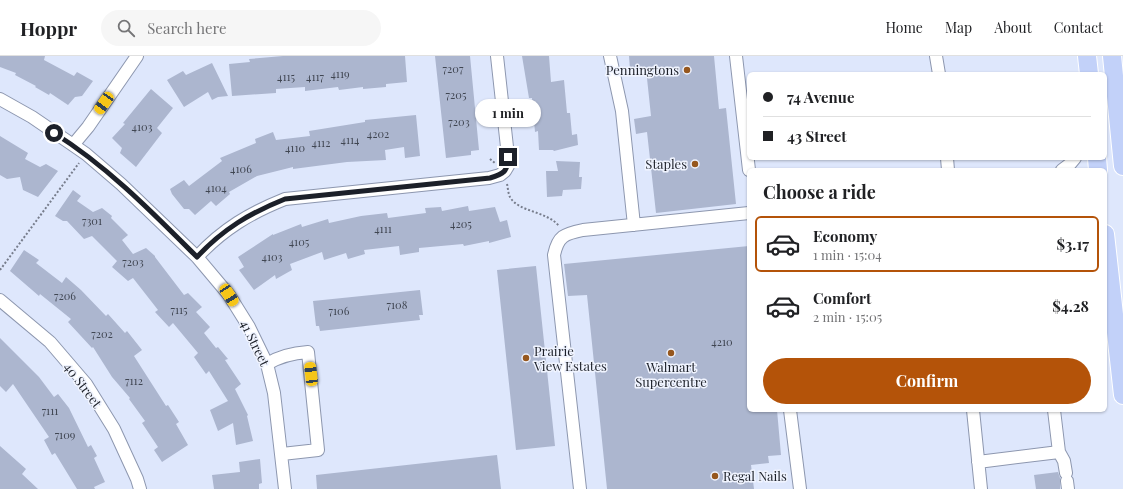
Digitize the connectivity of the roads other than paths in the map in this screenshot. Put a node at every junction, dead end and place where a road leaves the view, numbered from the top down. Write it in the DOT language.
graph roads {
  1 [pos="137,56"];
  2 [pos="497,56"];
  3 [pos="610,56"];
  4 [pos="736,56"];
  5 [pos="936,56"];
  6 [pos="1087,56"];
  7 [pos="1112,56"];
  8 [pos="939,72"];
  9 [pos="1088,72"];
  10 [pos="0,99"];
  11 [pos="73,145"];
  12 [pos="747,152"];
  13 [pos="1073,160"];
  14 [pos="1123,166"];
  15 [pos="1065,168"];
  16 [pos="747,213"];
  17 [pos="634,225"];
  18 [pos="1107,255"];
  19 [pos="197,257"];
  20 [pos="0,300"];
  21 [pos="267,364"];
  22 [pos="1123,395"];
  23 [pos="790,412"];
  24 [pos="972,412"];
  25 [pos="1054,412"];
  26 [pos="1059,452"];
  27 [pos="282,454"];
  28 [pos="978,462"];
  29 [pos="1067,481"];
  30 [pos="140,489"];
  31 [pos="285,489"];
  32 [pos="580,489"];
  33 [pos="800,489"];
  34 [pos="981,489"];
  1 -- 11 [label="street"];
  2 -- 19 [label="street"];
  3 -- 17 [label="street"];
  4 -- 12 [label="street"];
  5 -- 8 [label="street"];
  6 -- 9 [label="highway"];
  7 -- 14 [label="highway"];
  10 -- 11 [label="street, 41 Street"];
  11 -- 19 [label="street, 41 Street"];
  13 -- 15 [label="street"];
  16 -- 17 [label="street"];
  17 -- 32 [label="street"];
  18 -- 22 [label="highway"];
  19 -- 21 [label="street, 41 Street"];
  20 -- 30 [label="street, 40 Street"];
  21 -- 27 [label="street, 41 Street"];
  21 -- 27 [label="street"];
  23 -- 33 [label="street"];
  24 -- 28 [label="street"];
  25 -- 26 [label="street"];
  26 -- 28 [label="street"];
  26 -- 29 [label="street"];
  27 -- 31 [label="street, 41 Street"];
  28 -- 34 [label="street"];
}
